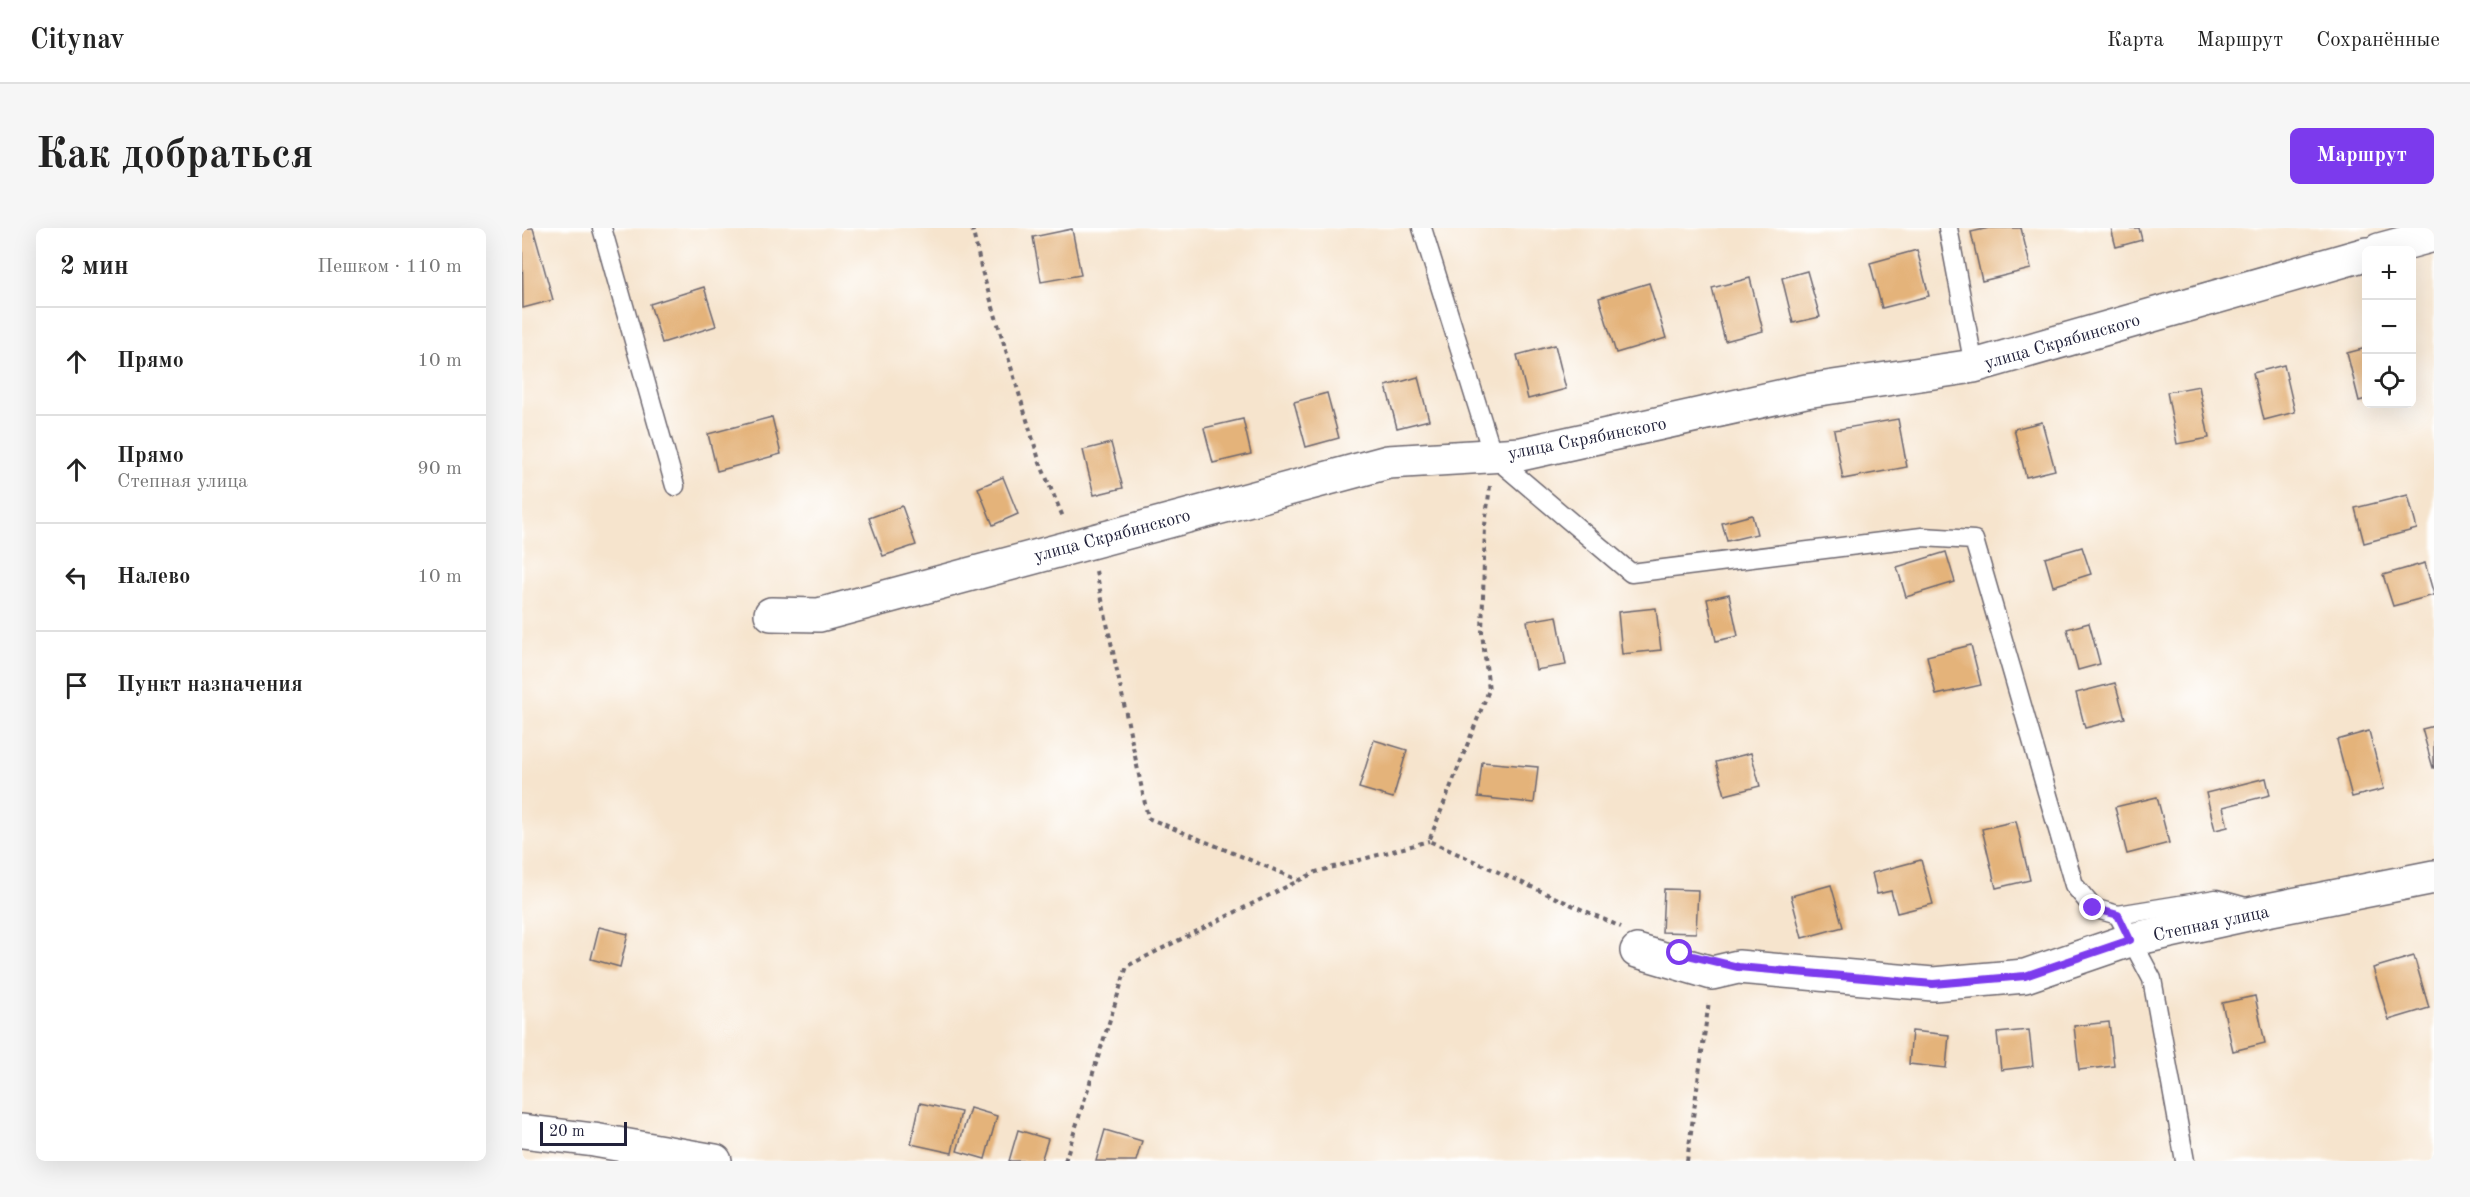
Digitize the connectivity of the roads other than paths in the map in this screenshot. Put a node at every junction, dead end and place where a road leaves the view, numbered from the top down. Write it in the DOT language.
graph roads {
  1 [pos="602,228"];
  2 [pos="1422,228"];
  3 [pos="1948,228"];
  4 [pos="2434,235"];
  5 [pos="2394,246"];
  6 [pos="2362,255"];
  7 [pos="1974,366"];
  8 [pos="1493,456"];
  9 [pos="675,486"];
  10 [pos="771,614"];
  11 [pos="2434,877"];
  12 [pos="2124,928"];
  13 [pos="1631,940"];
  14 [pos="522,1131"];
  15 [pos="715,1161"];
  16 [pos="2185,1161"];
  1 -- 9 [label="lane"];
  2 -- 8 [label="lane"];
  3 -- 7 [label="lane"];
  4 -- 5 [label="street"];
  6 -- 7 [label="street, улица Скрябинского"];
  7 -- 8 [label="street, улица Скрябинского"];
  8 -- 10 [label="street, улица Скрябинского"];
  8 -- 12 [label="lane"];
  11 -- 12 [label="street, Степная улица"];
  12 -- 13 [label="street, Степная улица"];
  12 -- 16 [label="lane"];
  14 -- 15 [label="street"];
}
